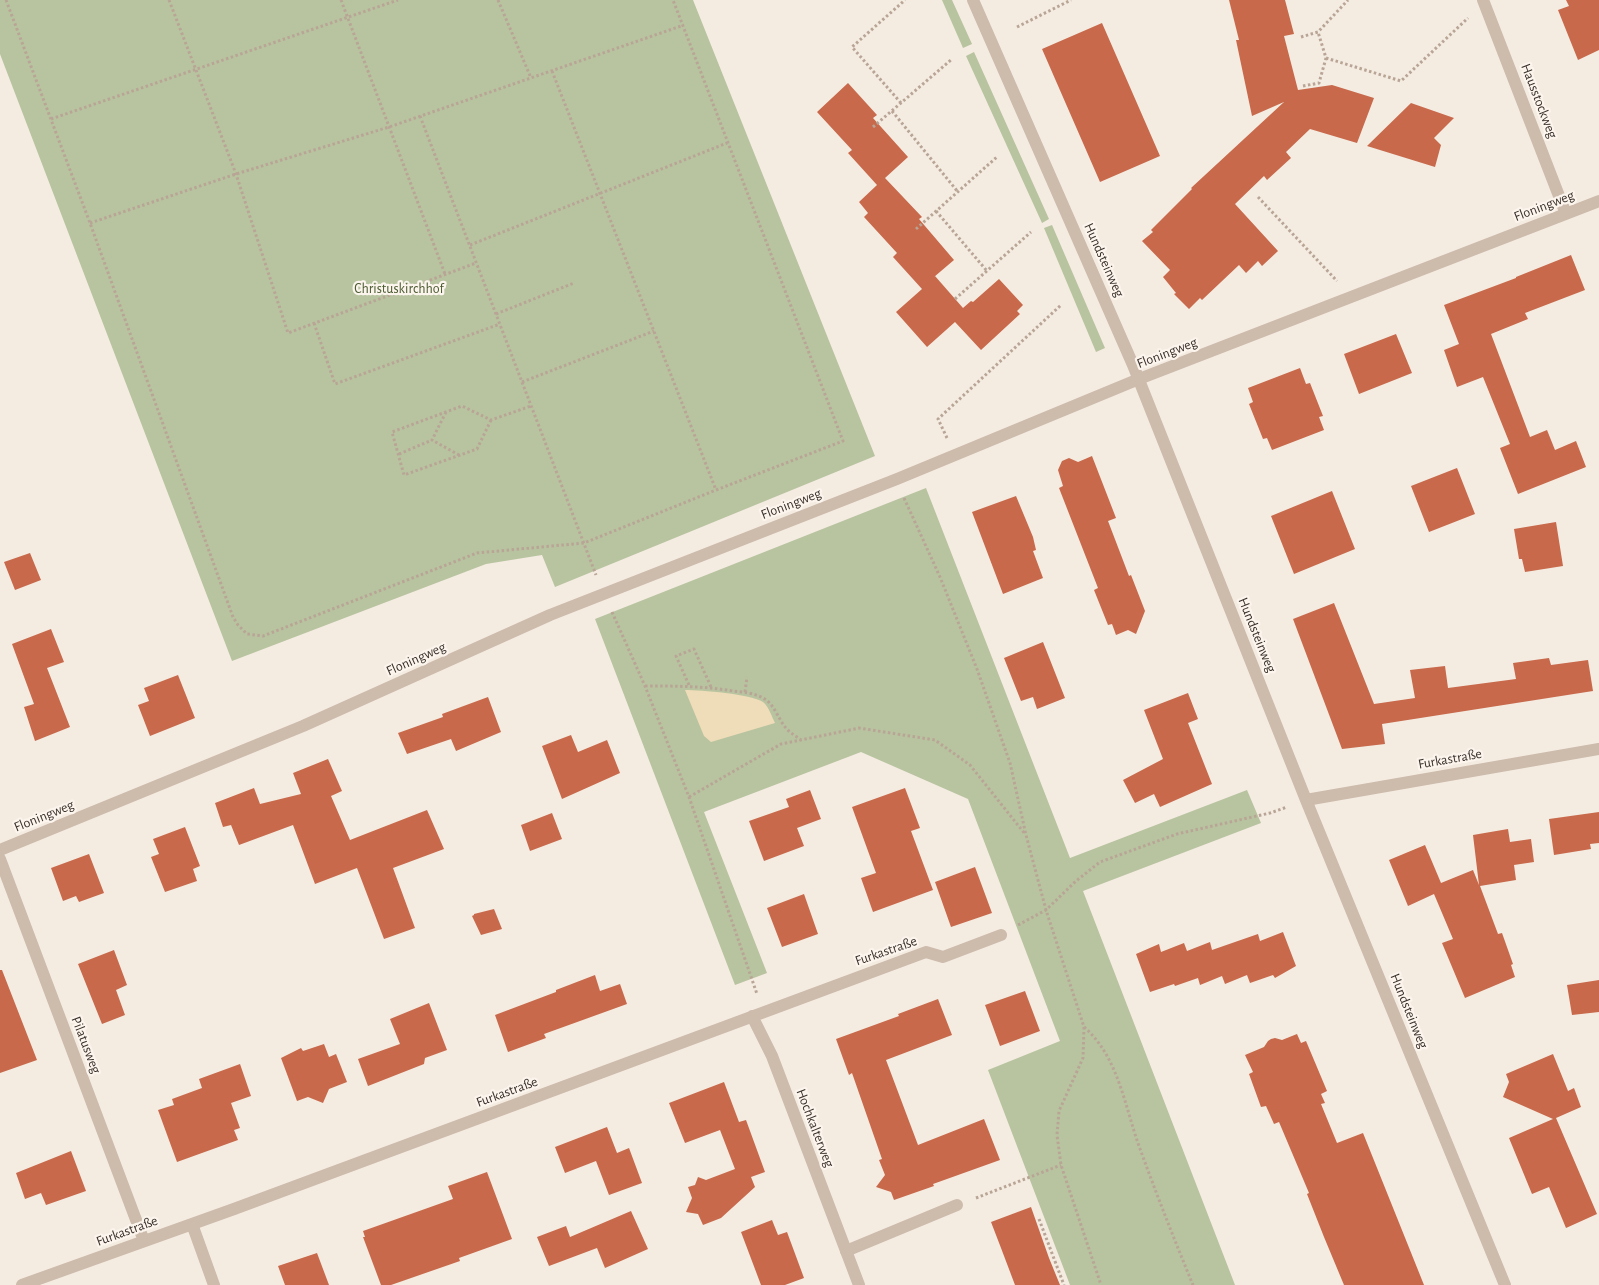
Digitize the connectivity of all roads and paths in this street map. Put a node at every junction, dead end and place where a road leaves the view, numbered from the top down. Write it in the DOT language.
graph roads {
  1 [pos="6,0"];
  2 [pos="169,0"];
  3 [pos="341,0"];
  4 [pos="398,0"];
  5 [pos="498,0"];
  6 [pos="673,0"];
  7 [pos="905,0"];
  8 [pos="973,0"];
  9 [pos="1071,0"];
  10 [pos="1348,0"];
  11 [pos="1484,1"];
  12 [pos="348,17"];
  13 [pos="684,26"];
  14 [pos="1017,27"];
  15 [pos="1318,32"];
  16 [pos="1301,37"];
  17 [pos="1326,58"];
  18 [pos="952,59"];
  19 [pos="195,69"];
  20 [pos="552,71"];
  21 [pos="531,78"];
  22 [pos="1303,86"];
  23 [pos="901,103"];
  24 [pos="892,111"];
  25 [pos="420,116"];
  26 [pos="51,119"];
  27 [pos="389,127"];
  28 [pos="873,127"];
  29 [pos="727,143"];
  30 [pos="998,156"];
  31 [pos="236,174"];
  32 [pos="958,192"];
  33 [pos="600,194"];
  34 [pos="1258,197"];
  35 [pos="1599,201"];
  36 [pos="936,211"];
  37 [pos="1566,214"];
  38 [pos="90,223"];
  39 [pos="916,229"];
  40 [pos="1031,232"];
  41 [pos="470,245"];
  42 [pos="476,262"];
  43 [pos="987,271"];
  44 [pos="445,274"];
  45 [pos="574,283"];
  46 [pos="1339,283"];
  47 [pos="955,299"];
  48 [pos="1061,305"];
  49 [pos="496,314"];
  50 [pos="314,323"];
  51 [pos="500,324"];
  52 [pos="654,331"];
  53 [pos="1139,379"];
  54 [pos="522,382"];
  55 [pos="531,406"];
  56 [pos="446,412"];
  57 [pos="492,420"];
  58 [pos="947,438"];
  59 [pos="432,440"];
  60 [pos="398,454"];
  61 [pos="459,456"];
  62 [pos="897,479"];
  63 [pos="716,490"];
  64 [pos="584,543"];
  65 [pos="597,578"];
  66 [pos="609,607"];
  67 [pos="747,677"];
  68 [pos="689,685"];
  69 [pos="645,686"];
  70 [pos="711,687"];
  71 [pos="745,692"];
  72 [pos="801,740"];
  73 [pos="1599,749"];
  74 [pos="688,796"];
  75 [pos="1306,800"];
  76 [pos="1026,835"];
  77 [pos="0,850"];
  78 [pos="0,859"];
  79 [pos="1046,910"];
  80 [pos="1001,935"];
  81 [pos="752,1016"];
  82 [pos="1084,1027"];
  83 [pos="1061,1164"];
  84 [pos="957,1205"];
  85 [pos="1039,1219"];
  86 [pos="192,1224"];
  87 [pos="144,1241"];
  88 [pos="846,1251"];
  89 [pos="22,1285"];
  90 [pos="214,1285"];
  91 [pos="859,1285"];
  92 [pos="1064,1285"];
  93 [pos="1101,1285"];
  94 [pos="1193,1285"];
  95 [pos="1505,1285"];
  1 -- 26 [label="path"];
  2 -- 19 [label="path"];
  3 -- 12 [label="path"];
  4 -- 12 [label="path"];
  5 -- 21 [label="path"];
  6 -- 13 [label="path"];
  7 -- 23 [label="path"];
  8 -- 53 [label="street, Hundsteinweg"];
  9 -- 14 [label="path"];
  10 -- 15 [label="path"];
  11 -- 17 [label="path"];
  11 -- 37 [label="street, Hausstockweg"];
  12 -- 19 [label="path"];
  12 -- 27 [label="path"];
  13 -- 20 [label="path"];
  13 -- 29 [label="path"];
  15 -- 16 [label="path"];
  15 -- 17 [label="path"];
  17 -- 22 [label="path"];
  18 -- 23 [label="path"];
  19 -- 26 [label="path"];
  19 -- 31 [label="path"];
  20 -- 21 [label="path"];
  20 -- 33 [label="path"];
  21 -- 25 [label="path"];
  23 -- 24 [label="path"];
  24 -- 28 [label="path"];
  24 -- 32 [label="path"];
  25 -- 27 [label="path"];
  25 -- 41 [label="path"];
  26 -- 38 [label="path"];
  27 -- 31 [label="path"];
  27 -- 44 [label="path"];
  29 -- 33 [label="path"];
  29 -- 63 [label="path"];
  30 -- 32 [label="path"];
  31 -- 38 [label="path"];
  31 -- 50 [label="path"];
  32 -- 36 [label="path"];
  33 -- 41 [label="path"];
  33 -- 52 [label="path"];
  34 -- 46 [label="path"];
  35 -- 37 [label="street, Floningweg"];
  36 -- 39 [label="path"];
  36 -- 43 [label="path"];
  37 -- 53 [label="street, Floningweg"];
  38 -- 64 [label="path"];
  40 -- 43 [label="path"];
  41 -- 42 [label="path"];
  42 -- 44 [label="path"];
  42 -- 49 [label="path"];
  43 -- 47 [label="path"];
  44 -- 50 [label="path"];
  45 -- 49 [label="path"];
  48 -- 58 [label="path"];
  49 -- 51 [label="path"];
  50 -- 51 [label="path"];
  51 -- 54 [label="path"];
  52 -- 54 [label="path"];
  52 -- 63 [label="path"];
  53 -- 62 [label="street, Floningweg"];
  53 -- 75 [label="street, Hundsteinweg"];
  54 -- 55 [label="path"];
  55 -- 57 [label="path"];
  55 -- 64 [label="path"];
  56 -- 57 [label="path"];
  56 -- 59 [label="path"];
  56 -- 60 [label="path"];
  57 -- 61 [label="path"];
  59 -- 60 [label="path"];
  59 -- 61 [label="path"];
  60 -- 61 [label="path"];
  62 -- 76 [label="path"];
  62 -- 77 [label="street, Floningweg"];
  63 -- 64 [label="path"];
  64 -- 65 [label="path"];
  66 -- 69 [label="path"];
  67 -- 71 [label="path"];
  68 -- 69 [label="path"];
  68 -- 70 [label="path"];
  68 -- 70 [label="path"];
  69 -- 74 [label="path"];
  70 -- 71 [label="path"];
  71 -- 72 [label="path"];
  72 -- 74 [label="path"];
  72 -- 76 [label="path"];
  73 -- 75 [label="street, Furkastraße"];
  74 -- 81 [label="path"];
  75 -- 79 [label="path"];
  75 -- 95 [label="street, Hundsteinweg"];
  76 -- 79 [label="path"];
  78 -- 87 [label="street, Pilatusweg"];
  79 -- 80 [label="path"];
  79 -- 82 [label="path"];
  80 -- 81 [label="street, Furkastraße"];
  81 -- 86 [label="street, Furkastraße"];
  81 -- 88 [label="street, Hochkalterweg"];
  82 -- 83 [label="path"];
  82 -- 94 [label="path"];
  83 -- 84 [label="path"];
  83 -- 93 [label="path"];
  84 -- 88 [label="street"];
  85 -- 92 [label="path"];
  86 -- 87 [label="street, Furkastraße"];
  86 -- 90 [label="street"];
  87 -- 89 [label="street, Furkastraße"];
  88 -- 91 [label="street, Hochkalterweg"];
}
